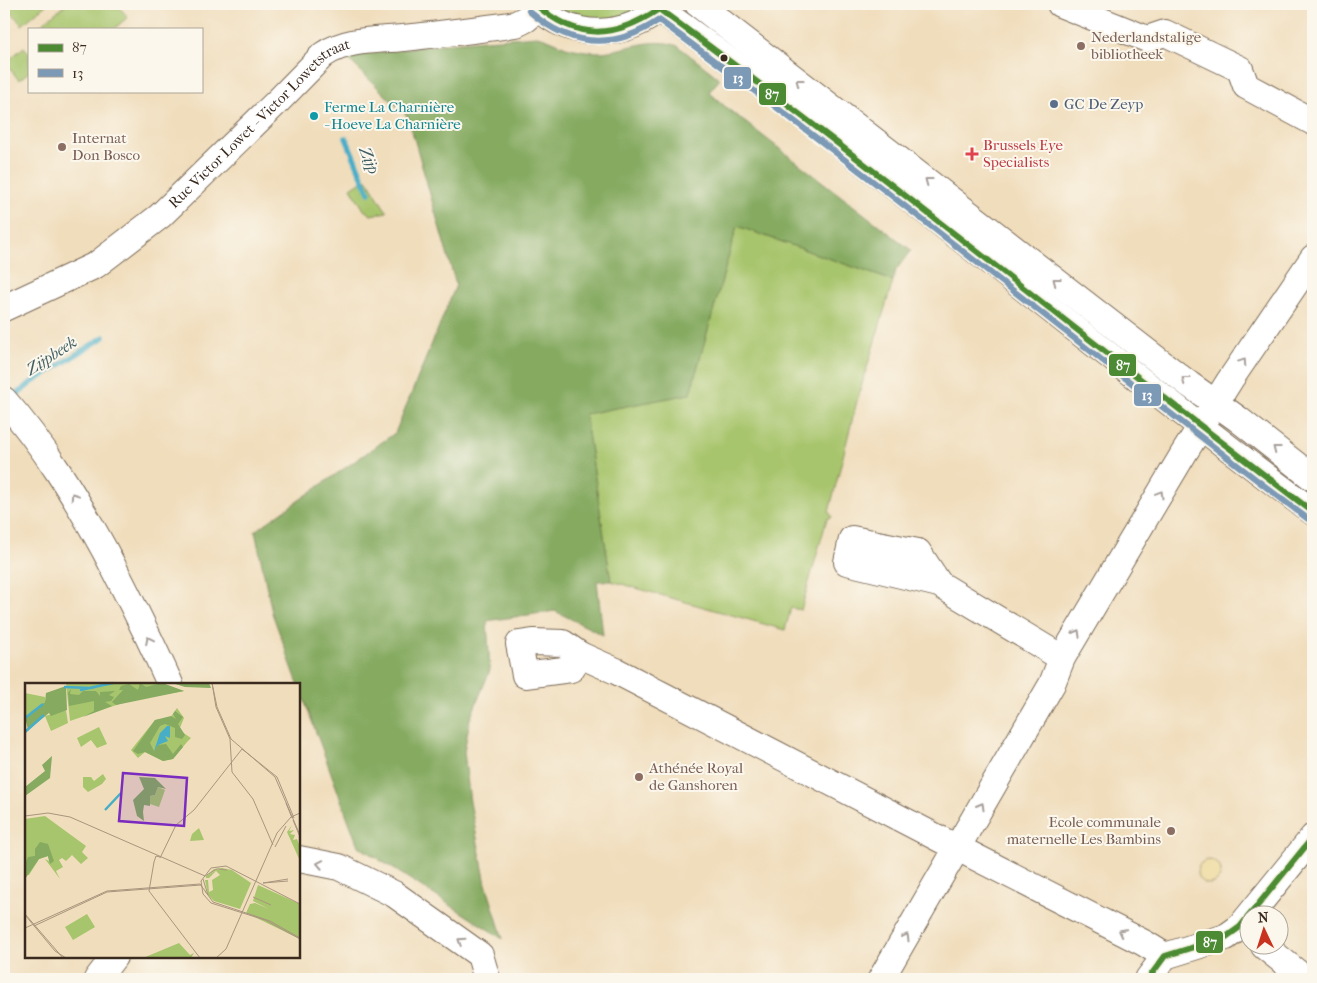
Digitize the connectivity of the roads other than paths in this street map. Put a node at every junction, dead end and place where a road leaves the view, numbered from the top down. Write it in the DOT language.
graph roads {
  1 [pos="698,4"];
  2 [pos="1060,4"];
  3 [pos="537,6"];
  4 [pos="662,6"];
  5 [pos="1313,122"];
  6 [pos="950,214"];
  7 [pos="1313,258"];
  8 [pos="4,308"];
  9 [pos="4,400"];
  10 [pos="1216,403"];
  11 [pos="1200,428"];
  12 [pos="1313,478"];
  13 [pos="1313,512"];
  14 [pos="939,584"];
  15 [pos="580,655"];
  16 [pos="1062,658"];
  17 [pos="170,683"];
  18 [pos="1313,837"];
  19 [pos="957,848"];
  20 [pos="300,859"];
  21 [pos="1263,906"];
  22 [pos="1240,933"];
  23 [pos="1165,956"];
  24 [pos="1276,956"];
  25 [pos="113,958"];
  26 [pos="97,979"];
  27 [pos="487,979"];
  28 [pos="882,979"];
  29 [pos="1148,979"];
  30 [pos="1305,979"];
  6 -- 1 [label="street, one-way"];
  2 -- 5 [label="street"];
  3 -- 4 [label="street"];
  3 -- 8 [label="street, Rue Victor Lowet - Victor Lowetstraat"];
  4 -- 6 [label="street"];
  10 -- 6 [label="street, one-way"];
  6 -- 11 [label="street"];
  10 -- 7 [label="street, one-way"];
  17 -- 9 [label="street, one-way"];
  10 -- 11 [label="street"];
  12 -- 10 [label="street, one-way"];
  11 -- 13 [label="street"];
  16 -- 11 [label="street, one-way"];
  14 -- 16 [label="street"];
  15 -- 19 [label="street"];
  19 -- 16 [label="street, one-way"];
  18 -- 21 [label="street"];
  23 -- 19 [label="street, one-way"];
  28 -- 19 [label="street, one-way"];
  27 -- 20 [label="street, one-way"];
  22 -- 23 [label="street"];
  23 -- 29 [label="street"];
  24 -- 30 [label="street"];
  25 -- 26 [label="street"];
}
